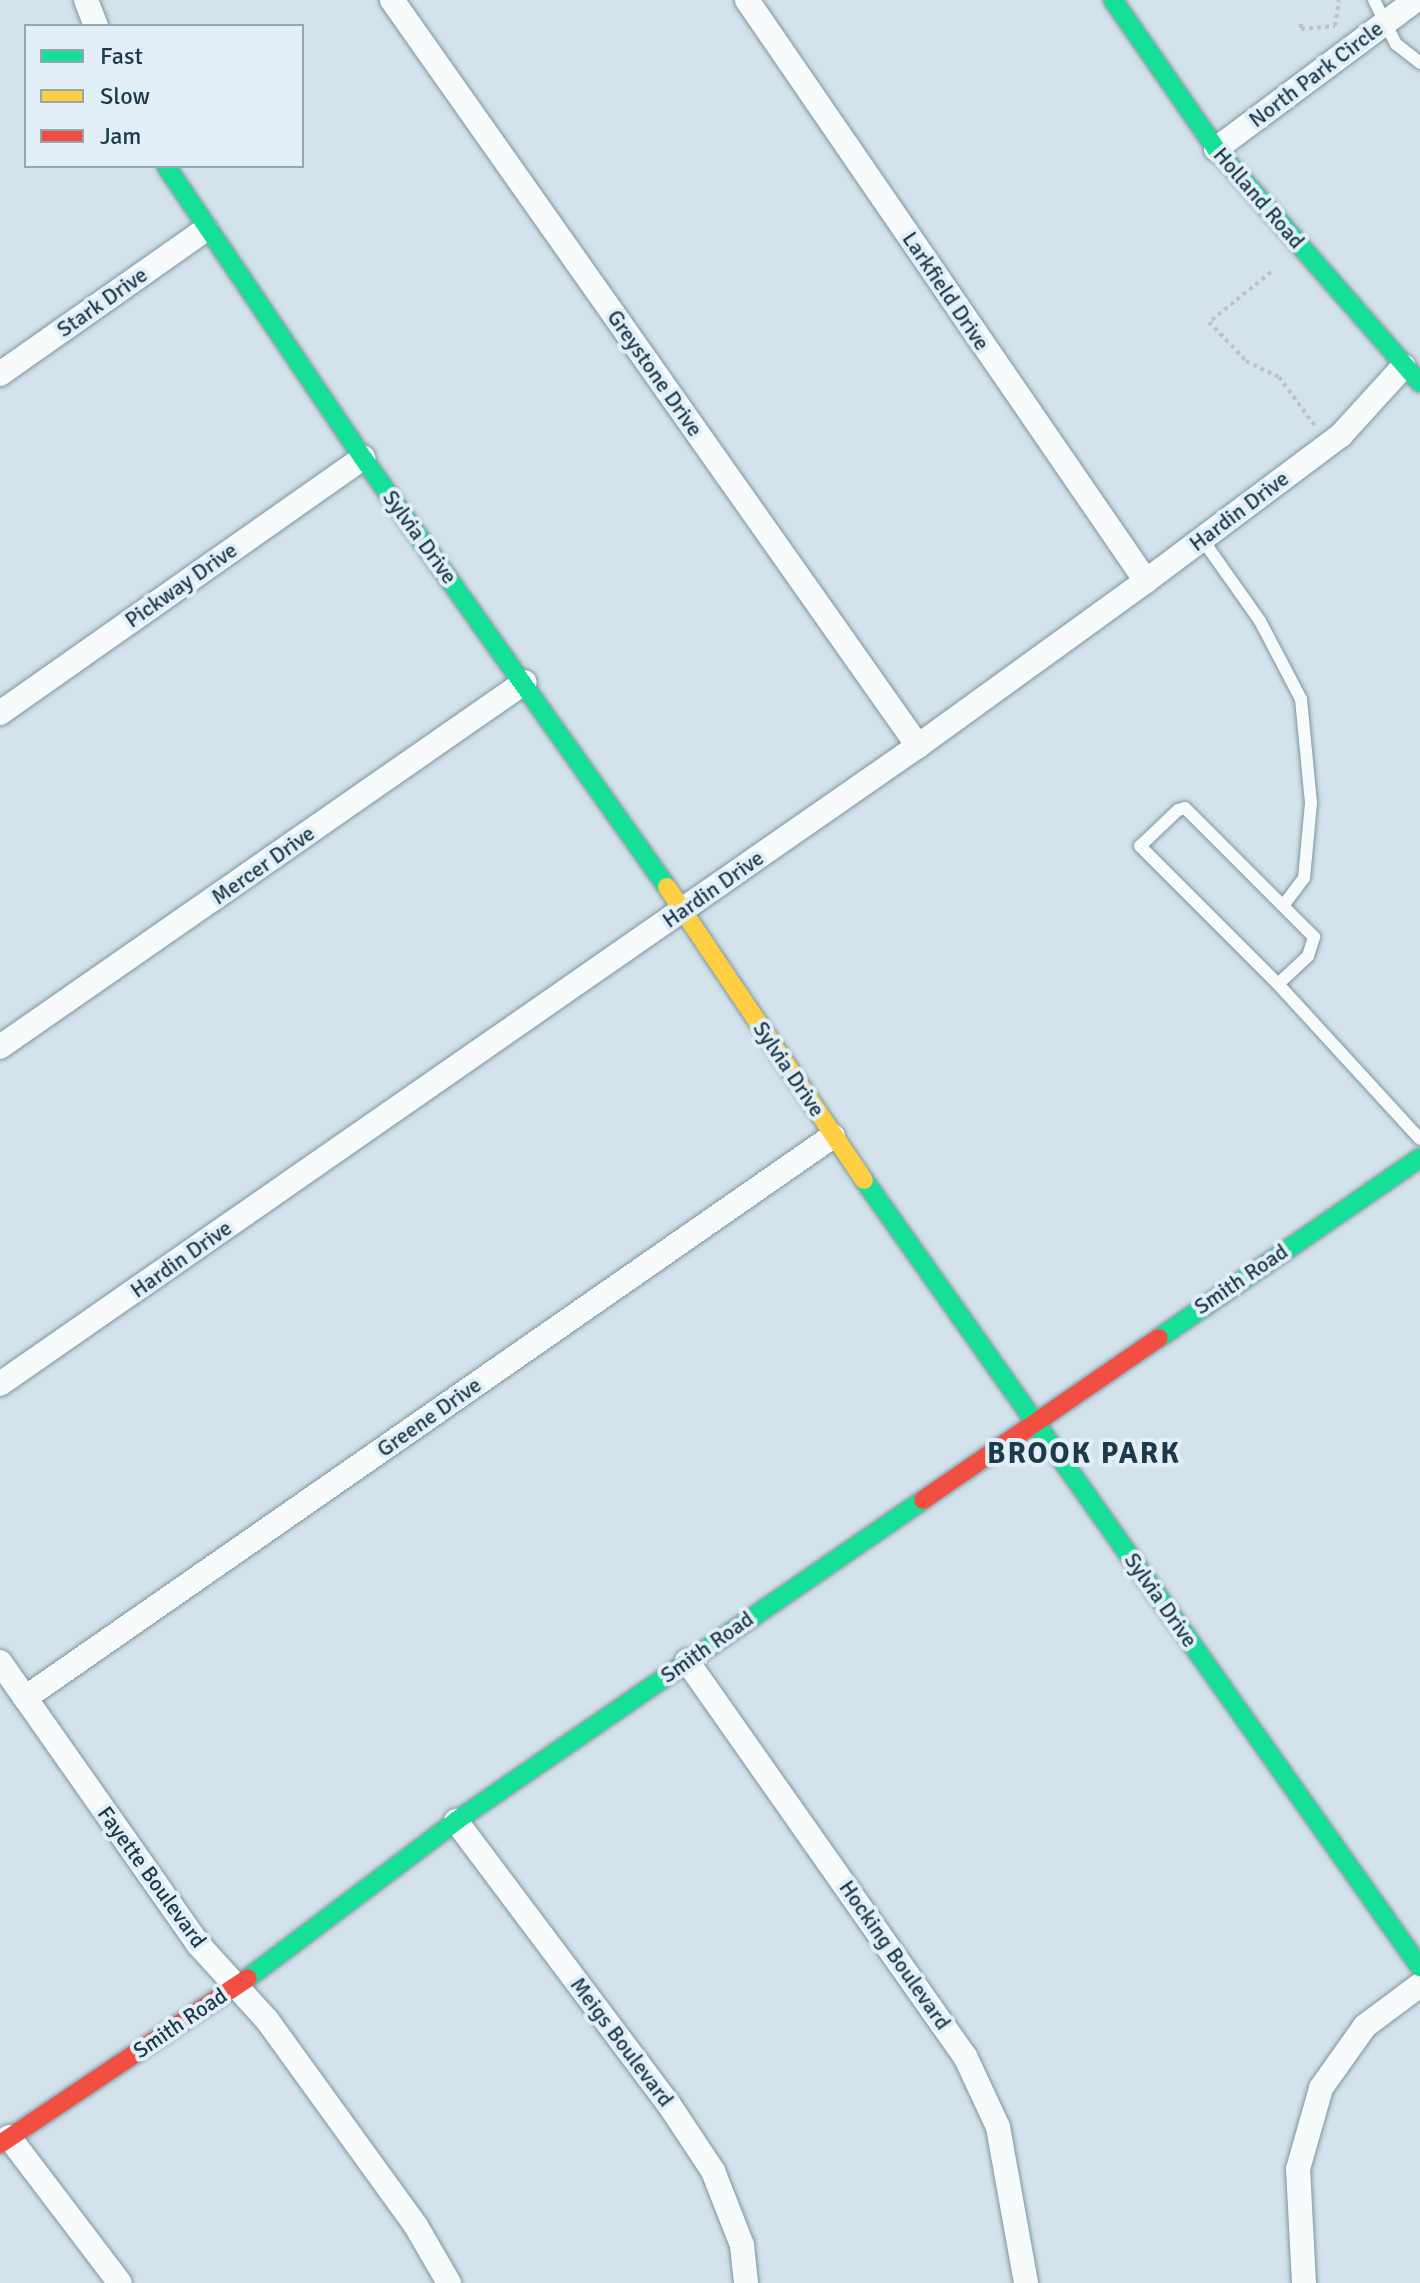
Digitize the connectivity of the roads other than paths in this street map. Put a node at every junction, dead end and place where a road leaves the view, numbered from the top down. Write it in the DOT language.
graph roads {
  1 [pos="86,0"];
  2 [pos="392,0"];
  3 [pos="747,0"];
  4 [pos="1113,0"];
  5 [pos="1374,0"];
  6 [pos="1416,0"];
  7 [pos="95,24"];
  8 [pos="1384,24"];
  9 [pos="1420,63"];
  10 [pos="1216,149"];
  11 [pos="167,168"];
  12 [pos="205,230"];
  13 [pos="0,374"];
  14 [pos="1412,375"];
  15 [pos="363,458"];
  16 [pos="1202,539"];
  17 [pos="1146,581"];
  18 [pos="525,682"];
  19 [pos="0,713"];
  20 [pos="918,746"];
  21 [pos="1284,905"];
  22 [pos="683,910"];
  23 [pos="1278,984"];
  24 [pos="0,1047"];
  25 [pos="833,1136"];
  26 [pos="1420,1139"];
  27 [pos="1420,1158"];
  28 [pos="0,1384"];
  29 [pos="1034,1420"];
  30 [pos="687,1661"];
  31 [pos="0,1662"];
  32 [pos="25,1698"];
  33 [pos="456,1821"];
  34 [pos="1420,1967"];
  35 [pos="238,1985"];
  36 [pos="1420,1985"];
  37 [pos="5,2141"];
  38 [pos="120,2283"];
  39 [pos="449,2283"];
  40 [pos="746,2283"];
  41 [pos="1026,2283"];
  42 [pos="1304,2283"];
  1 -- 7 [label="street"];
  2 -- 20 [label="street, Greystone Drive"];
  3 -- 17 [label="street, Larkfield Drive"];
  4 -- 10 [label="street, Holland Road"];
  5 -- 8 [label="lane"];
  6 -- 8 [label="street, North Park Circle"];
  8 -- 9 [label="lane"];
  8 -- 10 [label="street, North Park Circle"];
  10 -- 14 [label="street, Holland Road"];
  11 -- 12 [label="street, Sylvia Drive"];
  12 -- 13 [label="street, Stark Drive"];
  12 -- 15 [label="street, Sylvia Drive"];
  14 -- 16 [label="street, Hardin Drive"];
  15 -- 18 [label="street, Sylvia Drive"];
  15 -- 19 [label="street, Pickway Drive"];
  16 -- 17 [label="street, Hardin Drive"];
  16 -- 21 [label="lane"];
  17 -- 20 [label="street, Hardin Drive"];
  18 -- 22 [label="street, Sylvia Drive"];
  18 -- 24 [label="street, Mercer Drive"];
  20 -- 22 [label="street, Hardin Drive"];
  21 -- 23 [label="lane"];
  21 -- 23 [label="lane"];
  22 -- 25 [label="street, Sylvia Drive"];
  22 -- 28 [label="street, Hardin Drive"];
  23 -- 26 [label="lane"];
  25 -- 29 [label="street, Sylvia Drive"];
  25 -- 32 [label="street, Greene Drive"];
  27 -- 29 [label="street, Smith Road"];
  29 -- 30 [label="street, Smith Road"];
  29 -- 34 [label="street, Sylvia Drive"];
  30 -- 33 [label="street, Smith Road"];
  30 -- 41 [label="street, Hocking Boulevard"];
  31 -- 32 [label="street, Fayette Boulevard"];
  32 -- 35 [label="street, Fayette Boulevard"];
  33 -- 35 [label="street, Smith Road"];
  33 -- 40 [label="street, Meigs Boulevard"];
  35 -- 37 [label="street, Smith Road"];
  35 -- 39 [label="street, Fayette Boulevard"];
  36 -- 42 [label="street"];
  37 -- 38 [label="street"];
}
